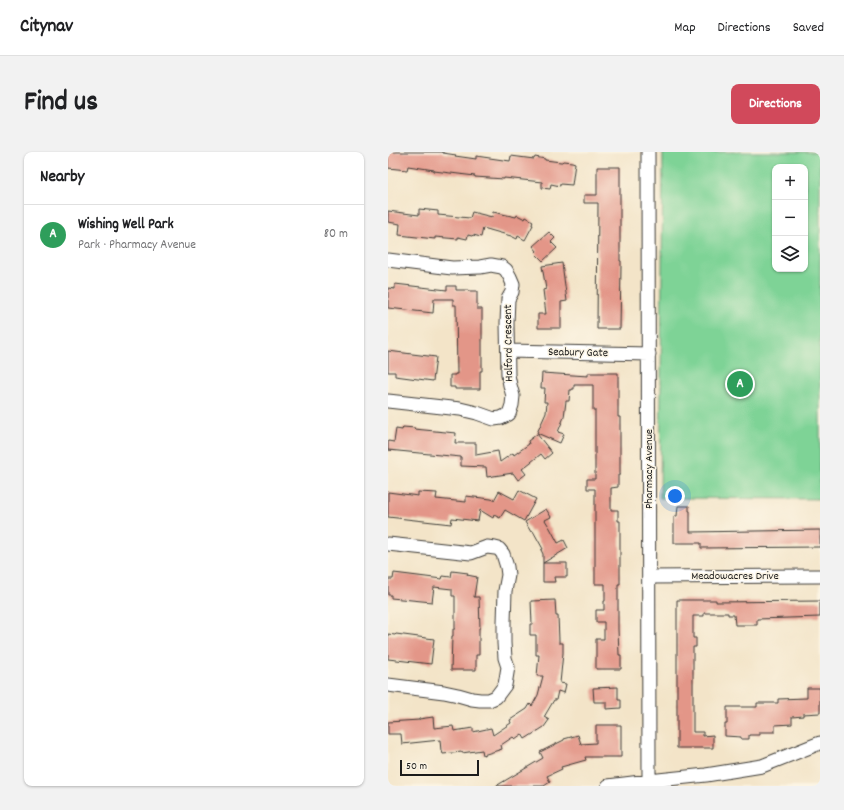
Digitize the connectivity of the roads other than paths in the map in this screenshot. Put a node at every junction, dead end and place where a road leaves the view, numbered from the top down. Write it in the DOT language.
graph roads {
  1 [pos="648,152"];
  2 [pos="388,260"];
  3 [pos="508,351"];
  4 [pos="649,354"];
  5 [pos="388,402"];
  6 [pos="388,544"];
  7 [pos="649,576"];
  8 [pos="820,576"];
  9 [pos="388,685"];
  10 [pos="820,743"];
  11 [pos="649,783"];
  12 [pos="608,786"];
  1 -- 4 [label="street, Pharmacy Avenue"];
  2 -- 3 [label="street, Holford Crescent"];
  3 -- 4 [label="street, Seabury Gate"];
  3 -- 5 [label="street, Holford Crescent"];
  4 -- 7 [label="street, Pharmacy Avenue"];
  6 -- 9 [label="street"];
  7 -- 8 [label="street, Meadowacres Drive"];
  7 -- 11 [label="street, Pharmacy Avenue"];
  10 -- 11 [label="street"];
  11 -- 12 [label="street"];
}
